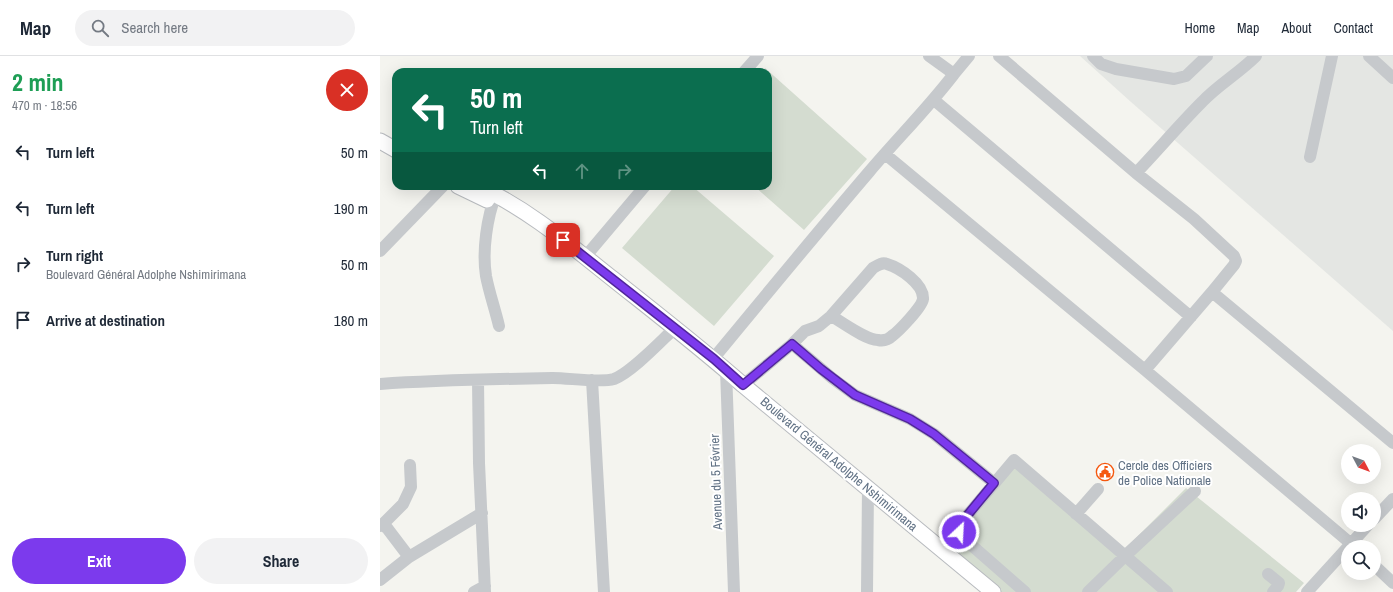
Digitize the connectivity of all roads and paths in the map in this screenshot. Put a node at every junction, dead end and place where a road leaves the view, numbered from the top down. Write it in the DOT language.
graph roads {
  1 [pos="758,56"];
  2 [pos="928,56"];
  3 [pos="969,56"];
  4 [pos="999,56"];
  5 [pos="1093,56"];
  6 [pos="1207,56"];
  7 [pos="1256,56"];
  8 [pos="1332,56"];
  9 [pos="1369,56"];
  10 [pos="748,68"];
  11 [pos="954,74"];
  12 [pos="1392,74"];
  13 [pos="934,100"];
  14 [pos="380,141"];
  15 [pos="392,147"];
  16 [pos="884,154"];
  17 [pos="1310,157"];
  18 [pos="1136,173"];
  19 [pos="439,190"];
  20 [pos="470,190"];
  21 [pos="483,190"];
  22 [pos="642,190"];
  23 [pos="494,198"];
  24 [pos="380,251"];
  25 [pos="585,256"];
  26 [pos="1212,292"];
  27 [pos="831,316"];
  28 [pos="1191,316"];
  29 [pos="499,326"];
  30 [pos="674,328"];
  31 [pos="792,344"];
  32 [pos="714,359"];
  33 [pos="726,370"];
  34 [pos="1145,370"];
  35 [pos="478,380"];
  36 [pos="592,380"];
  37 [pos="380,384"];
  38 [pos="743,385"];
  39 [pos="1393,443"];
  40 [pos="410,465"];
  41 [pos="994,483"];
  42 [pos="868,488"];
  43 [pos="1098,489"];
  44 [pos="1195,491"];
  45 [pos="1393,499"];
  46 [pos="1381,512"];
  47 [pos="482,513"];
  48 [pos="1076,514"];
  49 [pos="381,525"];
  50 [pos="1347,540"];
  51 [pos="1125,556"];
  52 [pos="409,557"];
  53 [pos="1341,558"];
  54 [pos="1381,572"];
  55 [pos="1268,574"];
  56 [pos="380,580"];
  57 [pos="1393,583"];
  58 [pos="481,590"];
  59 [pos="1309,591"];
  60 [pos="604,592"];
  61 [pos="734,592"];
  62 [pos="867,592"];
  63 [pos="993,592"];
  64 [pos="1025,592"];
  65 [pos="1088,592"];
  66 [pos="1167,592"];
  67 [pos="1273,592"];
  1 -- 10 [label="street"];
  2 -- 11 [label="street"];
  3 -- 11 [label="street"];
  4 -- 18 [label="street"];
  5 -- 6 [label="street"];
  7 -- 18 [label="street"];
  8 -- 17 [label="street"];
  9 -- 12 [label="street"];
  11 -- 13 [label="street"];
  13 -- 16 [label="street"];
  13 -- 28 [label="street"];
  14 -- 15 [label="main road"];
  16 -- 32 [label="street"];
  16 -- 34 [label="street"];
  18 -- 26 [label="street"];
  19 -- 24 [label="street"];
  20 -- 23 [label="main road, Boulevard Général Adolphe Nshimirimana"];
  21 -- 23 [label="main road, Boulevard Général Adolphe Nshimirimana"];
  22 -- 25 [label="street"];
  23 -- 25 [label="main road, Boulevard Général Adolphe Nshimirimana"];
  23 -- 29 [label="street"];
  25 -- 30 [label="main road, Boulevard Général Adolphe Nshimirimana"];
  26 -- 28 [label="street"];
  26 -- 39 [label="street"];
  27 -- 27 [label="street"];
  27 -- 31 [label="street"];
  28 -- 34 [label="street"];
  30 -- 32 [label="main road, Boulevard Général Adolphe Nshimirimana"];
  30 -- 36 [label="street"];
  31 -- 38 [label="street"];
  31 -- 41 [label="street"];
  32 -- 33 [label="main road, Boulevard Général Adolphe Nshimirimana"];
  33 -- 38 [label="main road, Boulevard Général Adolphe Nshimirimana"];
  33 -- 61 [label="street, Avenue du 5 Février"];
  34 -- 50 [label="street"];
  35 -- 36 [label="street"];
  35 -- 37 [label="street"];
  35 -- 47 [label="street"];
  36 -- 60 [label="street"];
  38 -- 42 [label="main road, Boulevard Général Adolphe Nshimirimana"];
  40 -- 49 [label="street"];
  41 -- 48 [label="street"];
  41 -- 64 [label="street"];
  42 -- 62 [label="street"];
  42 -- 63 [label="main road, Boulevard Général Adolphe Nshimirimana"];
  43 -- 48 [label="street"];
  44 -- 51 [label="street"];
  45 -- 46 [label="street"];
  47 -- 52 [label="street"];
  47 -- 58 [label="street"];
  48 -- 51 [label="street"];
  49 -- 52 [label="street"];
  51 -- 65 [label="street"];
  51 -- 66 [label="street"];
  52 -- 56 [label="street"];
  53 -- 59 [label="street"];
  54 -- 57 [label="street"];
  55 -- 67 [label="street"];
}
